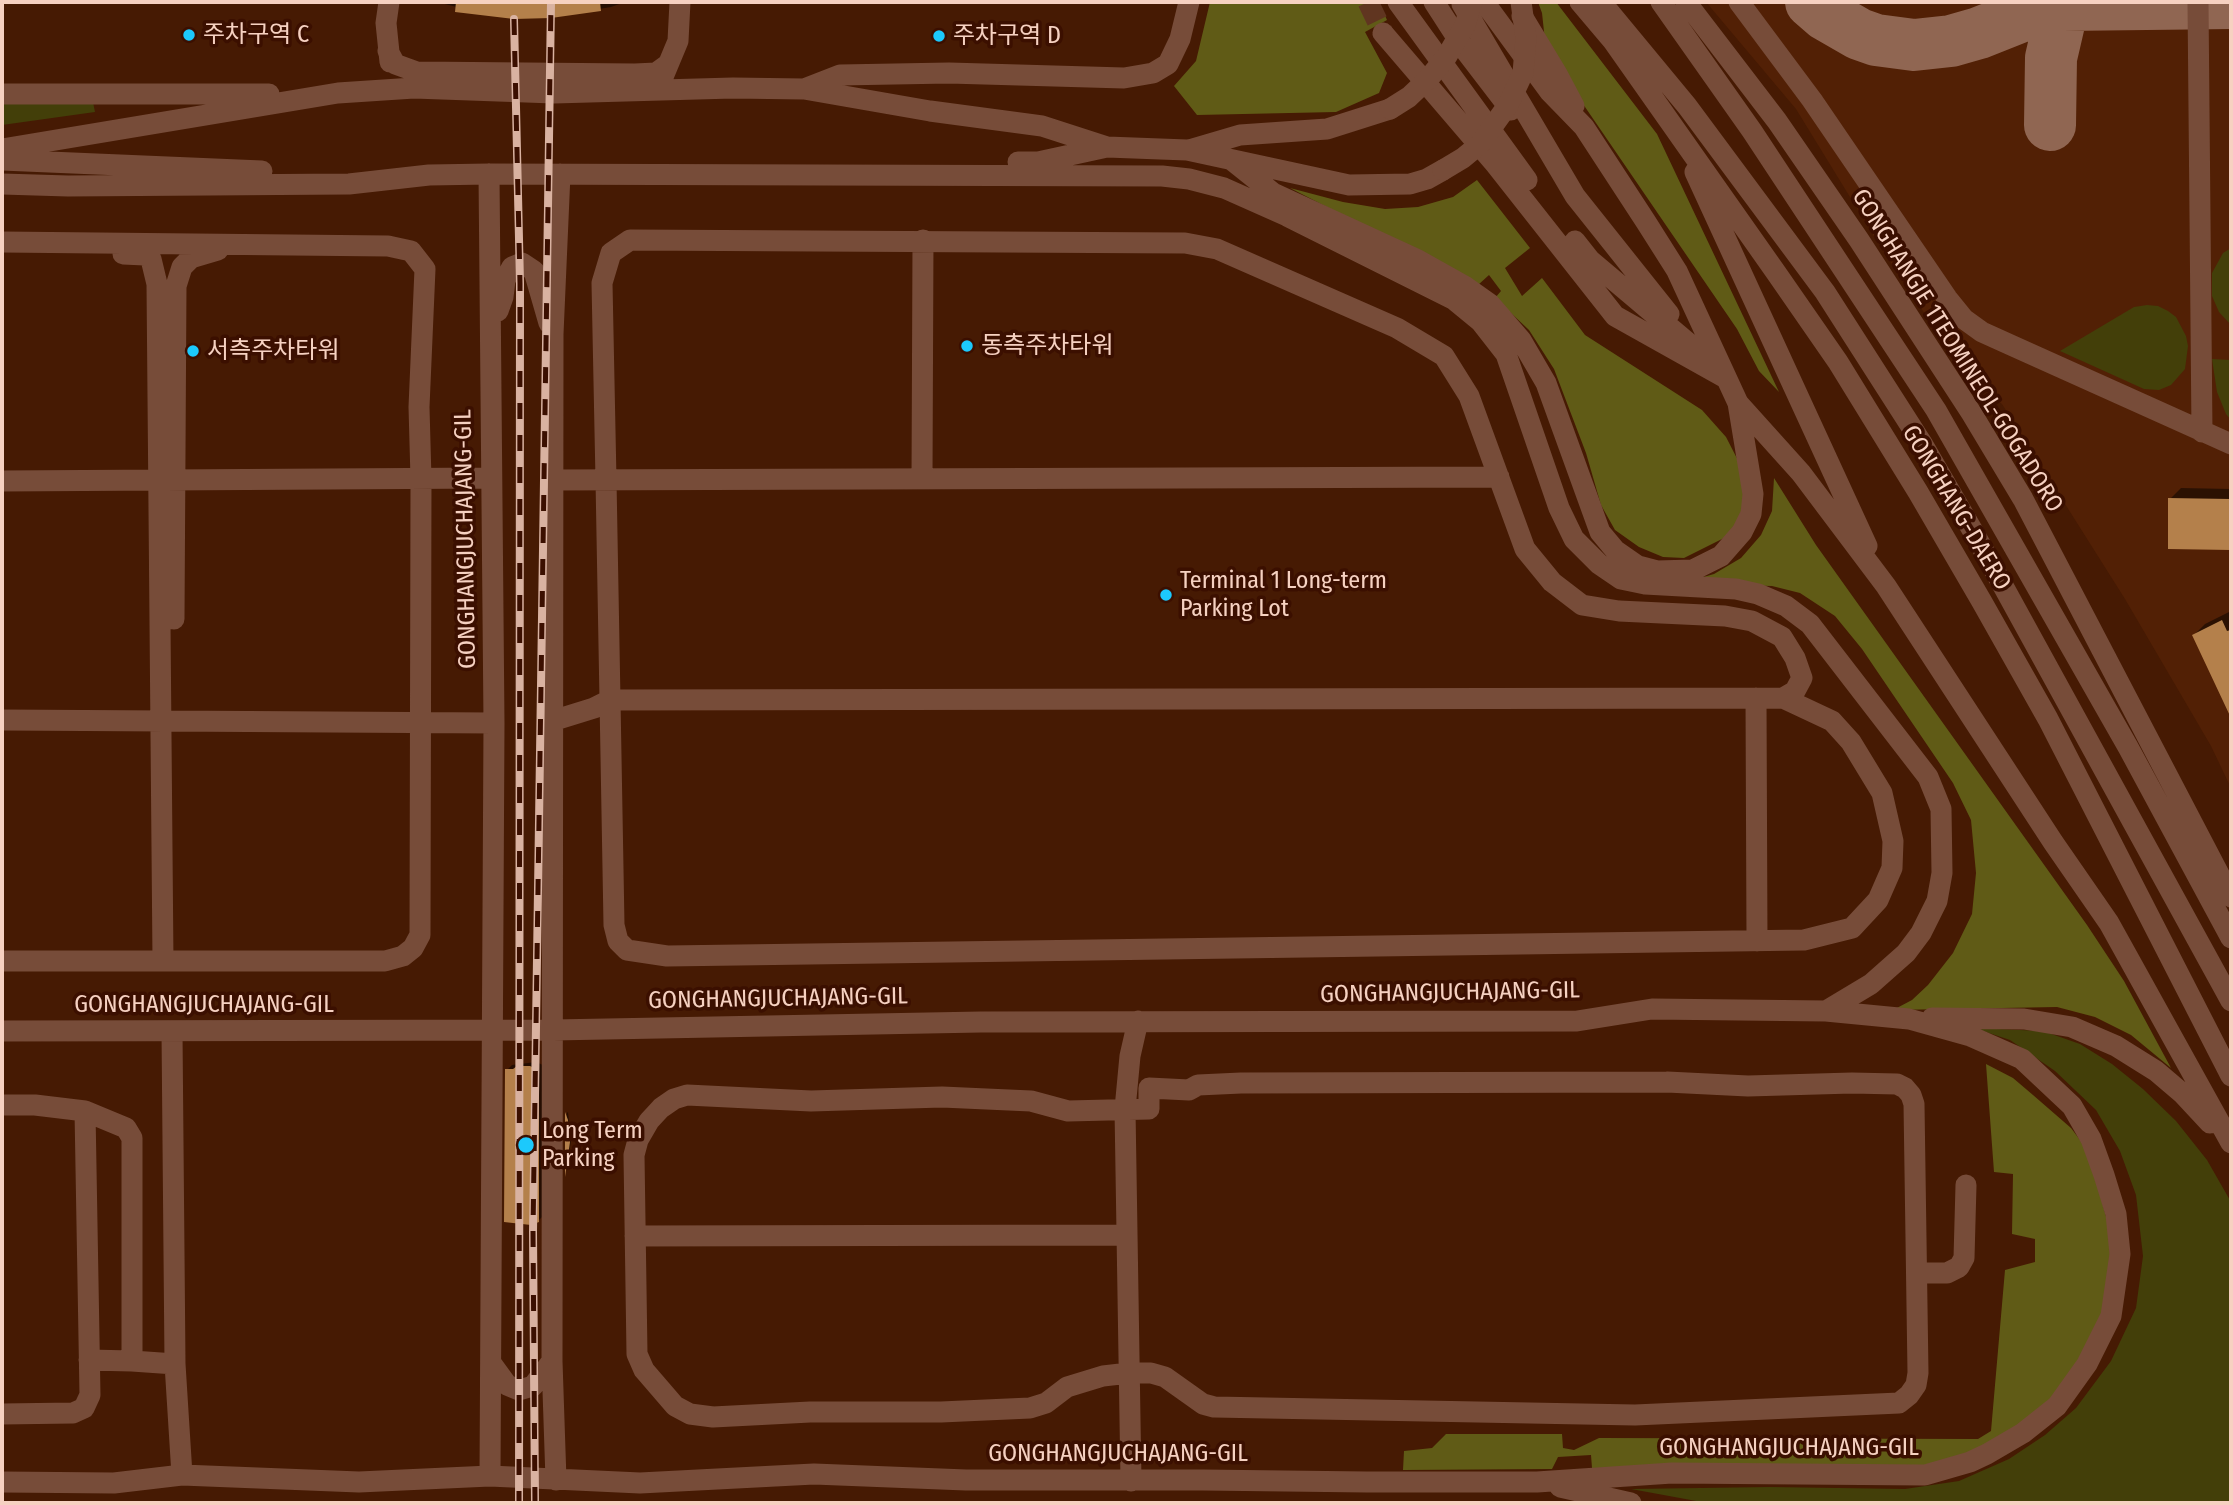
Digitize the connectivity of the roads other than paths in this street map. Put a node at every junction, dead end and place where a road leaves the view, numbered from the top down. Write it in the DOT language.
graph roads {
  1 [pos="389,2"];
  2 [pos="680,2"];
  3 [pos="1189,2"];
  4 [pos="1398,2"];
  5 [pos="1434,2"];
  6 [pos="1461,2"];
  7 [pos="1472,2"];
  8 [pos="1484,2"];
  9 [pos="1514,2"];
  10 [pos="1521,2"];
  11 [pos="1580,2"];
  12 [pos="1601,2"];
  13 [pos="1661,2"];
  14 [pos="1686,2"];
  15 [pos="1739,2"];
  16 [pos="2198,2"];
  17 [pos="1382,33"];
  18 [pos="388,51"];
  19 [pos="667,65"];
  20 [pos="414,88"];
  21 [pos="804,89"];
  22 [pos="645,92"];
  23 [pos="338,93"];
  24 [pos="2,94"];
  25 [pos="1584,127"];
  26 [pos="1674,127"];
  27 [pos="1107,147"];
  28 [pos="2,149"];
  29 [pos="1187,150"];
  30 [pos="2,160"];
  31 [pos="1233,161"];
  32 [pos="820,173"];
  33 [pos="489,174"];
  34 [pos="559,174"];
  35 [pos="383,180"];
  36 [pos="2,184"];
  37 [pos="1575,196"];
  38 [pos="923,240"];
  39 [pos="2,242"];
  40 [pos="85,243"];
  41 [pos="239,243"];
  42 [pos="490,333"];
  43 [pos="553,334"];
  44 [pos="1701,353"];
  45 [pos="1724,377"];
  46 [pos="1738,403"];
  47 [pos="2202,432"];
  48 [pos="2231,444"];
  49 [pos="1499,477"];
  50 [pos="490,478"];
  51 [pos="421,479"];
  52 [pos="922,479"];
  53 [pos="167,480"];
  54 [pos="553,480"];
  55 [pos="606,480"];
  56 [pos="2,481"];
  57 [pos="1886,586"];
  58 [pos="1756,698"];
  59 [pos="1783,698"];
  60 [pos="610,700"];
  61 [pos="2,720"];
  62 [pos="167,720"];
  63 [pos="552,721"];
  64 [pos="419,722"];
  65 [pos="494,723"];
  66 [pos="2231,897"];
  67 [pos="2231,938"];
  68 [pos="1757,940"];
  69 [pos="2,961"];
  70 [pos="167,961"];
  71 [pos="2231,1001"];
  72 [pos="1826,1011"];
  73 [pos="1909,1019"];
  74 [pos="1138,1021"];
  75 [pos="491,1030"];
  76 [pos="553,1030"];
  77 [pos="2,1031"];
  78 [pos="172,1032"];
  79 [pos="2231,1076"];
  80 [pos="2,1105"];
  81 [pos="1125,1109"];
  82 [pos="85,1111"];
  83 [pos="2231,1143"];
  84 [pos="2231,1149"];
  85 [pos="1966,1185"];
  86 [pos="1127,1235"];
  87 [pos="635,1236"];
  88 [pos="1917,1273"];
  89 [pos="89,1360"];
  90 [pos="132,1361"];
  91 [pos="552,1361"];
  92 [pos="491,1363"];
  93 [pos="175,1364"];
  94 [pos="1129,1373"];
  95 [pos="2,1414"];
  96 [pos="182,1475"];
  97 [pos="490,1476"];
  98 [pos="556,1480"];
  99 [pos="1131,1481"];
  100 [pos="1537,1482"];
  101 [pos="8,1485"];
  102 [pos="1631,1503"];
  1 -- 18 [label="street"];
  2 -- 19 [label="street"];
  3 -- 21 [label="street"];
  4 -- 44 [label="street"];
  5 -- 37 [label="street"];
  6 -- 37 [label="street"];
  7 -- 29 [label="street, bridge"];
  8 -- 25 [label="street"];
  9 -- 25 [label="street"];
  10 -- 31 [label="street, bridge"];
  11 -- 26 [label="street, GONGHANG-DAERO"];
  12 -- 71 [label="street"];
  13 -- 67 [label="street"];
  14 -- 66 [label="street, GONGHANGJE 1TEOMINEOL-GOGADORO"];
  15 -- 47 [label="street"];
  16 -- 47 [label="street"];
  17 -- 45 [label="street"];
  18 -- 19 [label="street"];
  18 -- 20 [label="street"];
  19 -- 22 [label="street"];
  20 -- 22 [label="street"];
  20 -- 23 [label="street"];
  21 -- 22 [label="street"];
  21 -- 27 [label="street"];
  23 -- 24 [label="street"];
  23 -- 28 [label="street"];
  25 -- 45 [label="street"];
  26 -- 57 [label="street"];
  26 -- 79 [label="street, GONGHANG-DAERO"];
  27 -- 29 [label="street"];
  27 -- 32 [label="street"];
  29 -- 31 [label="street"];
  30 -- 35 [label="street"];
  31 -- 46 [label="street"];
  32 -- 34 [label="street"];
  32 -- 72 [label="street"];
  33 -- 34 [label="street"];
  33 -- 35 [label="street"];
  33 -- 42 [label="street, GONGHANGJUCHAJANG-GIL"];
  34 -- 43 [label="street"];
  35 -- 36 [label="street"];
  37 -- 44 [label="street"];
  38 -- 49 [label="street"];
  38 -- 52 [label="street"];
  38 -- 55 [label="street"];
  39 -- 40 [label="street"];
  40 -- 41 [label="street"];
  40 -- 53 [label="street"];
  41 -- 51 [label="street"];
  41 -- 53 [label="street"];
  42 -- 43 [label="street"];
  42 -- 50 [label="street, GONGHANGJUCHAJANG-GIL"];
  43 -- 54 [label="street"];
  44 -- 45 [label="street"];
  45 -- 46 [label="street"];
  46 -- 57 [label="street"];
  47 -- 48 [label="street"];
  49 -- 52 [label="street"];
  49 -- 59 [label="street"];
  50 -- 51 [label="street"];
  50 -- 65 [label="street, GONGHANGJUCHAJANG-GIL"];
  51 -- 53 [label="street"];
  51 -- 64 [label="street"];
  52 -- 55 [label="street"];
  53 -- 56 [label="street"];
  53 -- 62 [label="street"];
  54 -- 55 [label="street"];
  54 -- 63 [label="street"];
  55 -- 60 [label="street"];
  57 -- 83 [label="street"];
  58 -- 59 [label="street"];
  58 -- 60 [label="street"];
  58 -- 68 [label="street"];
  59 -- 68 [label="street"];
  60 -- 63 [label="street"];
  60 -- 68 [label="street"];
  61 -- 62 [label="street"];
  62 -- 64 [label="street"];
  62 -- 70 [label="street"];
  63 -- 76 [label="street"];
  64 -- 65 [label="street"];
  64 -- 70 [label="street"];
  65 -- 75 [label="street, GONGHANGJUCHAJANG-GIL"];
  69 -- 70 [label="street"];
  72 -- 73 [label="street, GONGHANGJUCHAJANG-GIL"];
  72 -- 74 [label="street, GONGHANGJUCHAJANG-GIL"];
  73 -- 84 [label="street"];
  73 -- 100 [label="street, GONGHANGJUCHAJANG-GIL"];
  74 -- 76 [label="street, GONGHANGJUCHAJANG-GIL"];
  74 -- 81 [label="street"];
  75 -- 76 [label="street, GONGHANGJUCHAJANG-GIL"];
  75 -- 78 [label="street, GONGHANGJUCHAJANG-GIL"];
  75 -- 92 [label="street, GONGHANGJUCHAJANG-GIL"];
  76 -- 91 [label="street"];
  77 -- 78 [label="street, GONGHANGJUCHAJANG-GIL"];
  78 -- 93 [label="street"];
  80 -- 82 [label="street"];
  81 -- 86 [label="street"];
  81 -- 87 [label="street"];
  81 -- 88 [label="street"];
  82 -- 89 [label="street"];
  82 -- 90 [label="street"];
  85 -- 88 [label="street"];
  86 -- 87 [label="street"];
  86 -- 94 [label="street"];
  87 -- 94 [label="street"];
  88 -- 94 [label="street"];
  89 -- 90 [label="street"];
  89 -- 95 [label="street"];
  90 -- 93 [label="street"];
  91 -- 92 [label="street"];
  91 -- 98 [label="street"];
  92 -- 97 [label="street, GONGHANGJUCHAJANG-GIL"];
  93 -- 96 [label="street"];
  94 -- 99 [label="street"];
  96 -- 97 [label="street, GONGHANGJUCHAJANG-GIL"];
  96 -- 101 [label="street, GONGHANGJUCHAJANG-GIL"];
  97 -- 98 [label="street, GONGHANGJUCHAJANG-GIL"];
  98 -- 99 [label="street, GONGHANGJUCHAJANG-GIL"];
  99 -- 100 [label="street, GONGHANGJUCHAJANG-GIL"];
  100 -- 102 [label="street"];
}
